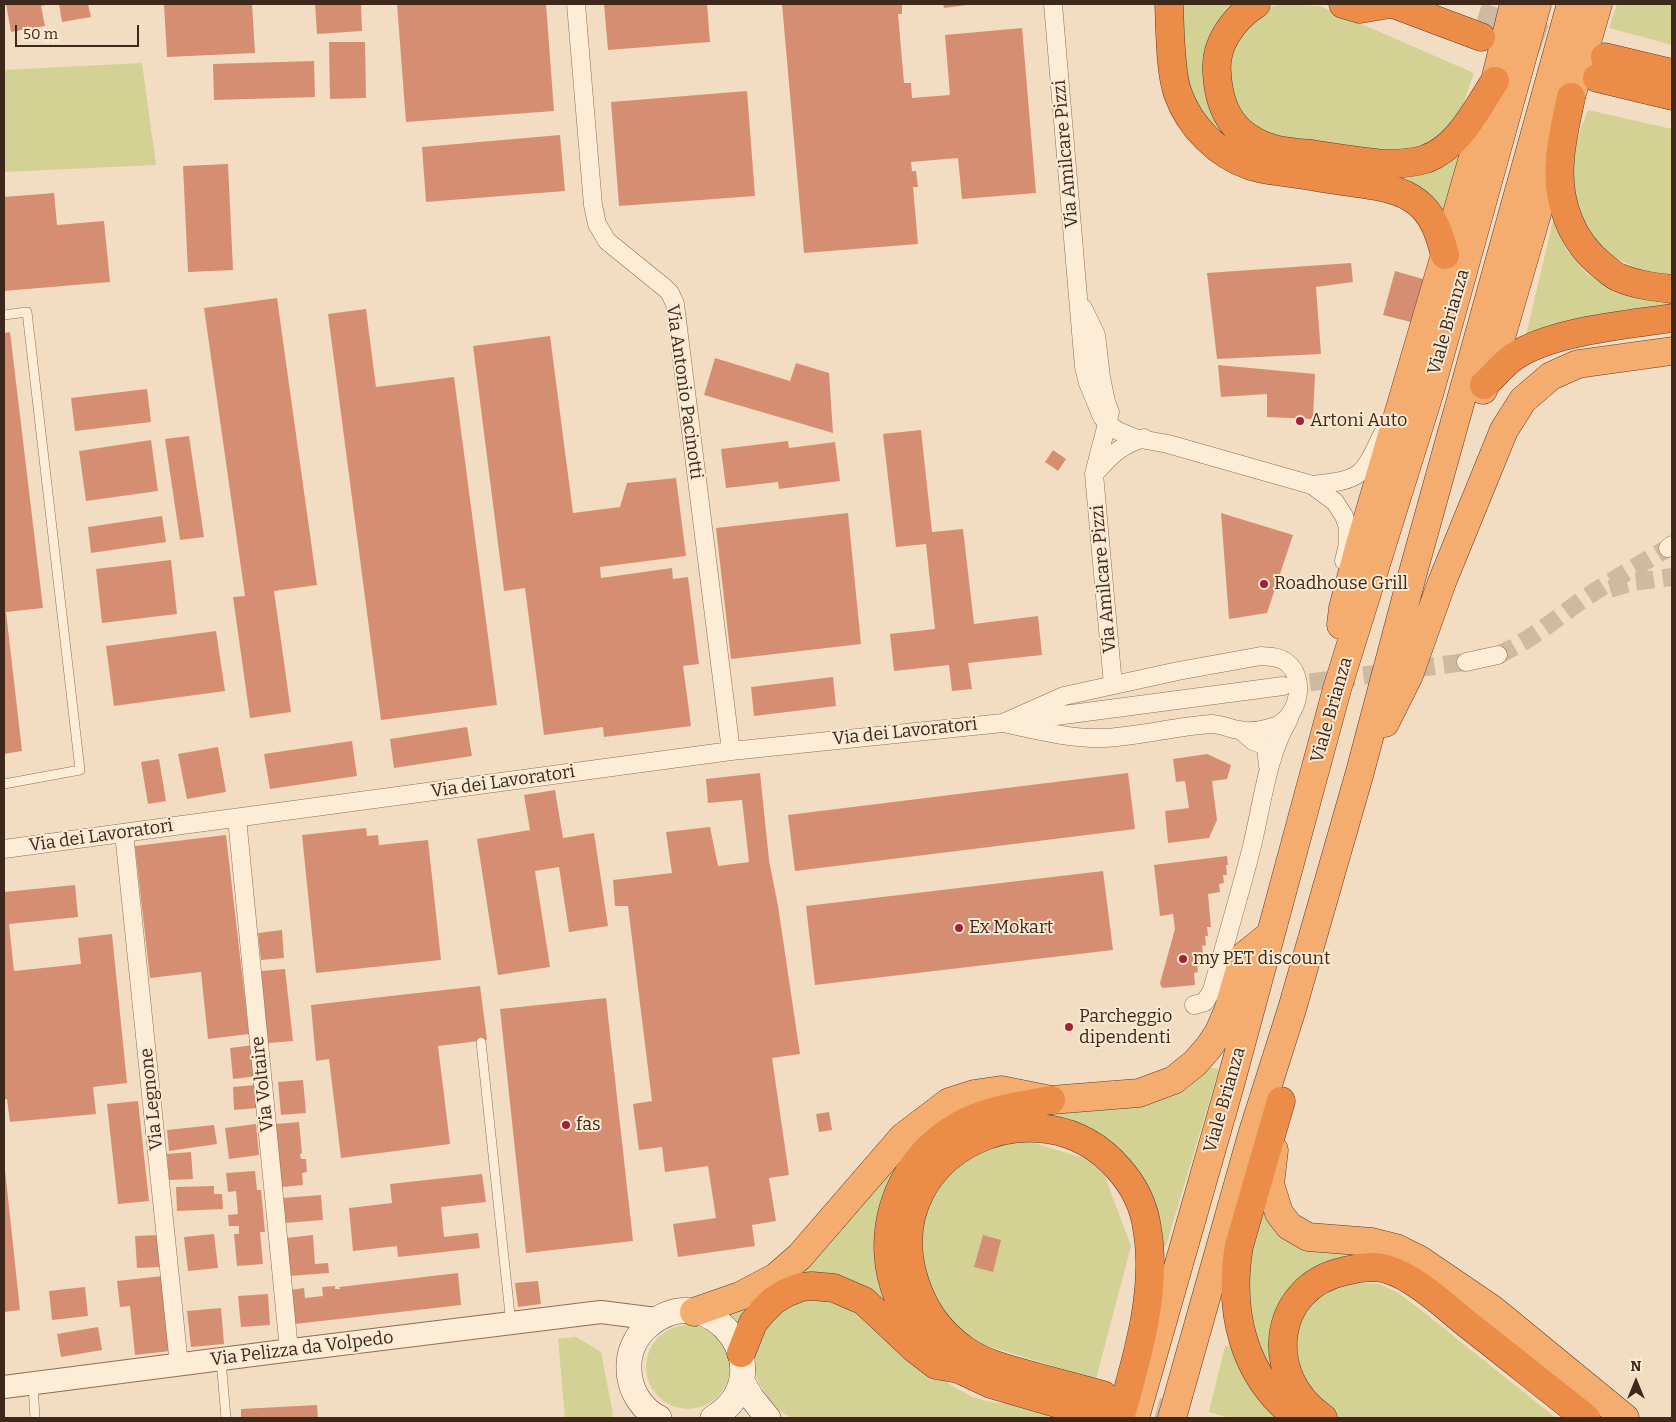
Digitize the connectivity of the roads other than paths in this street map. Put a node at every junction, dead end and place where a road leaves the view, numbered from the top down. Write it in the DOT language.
graph roads {
  1 [pos="576,4"];
  2 [pos="1053,4"];
  3 [pos="1169,4"];
  4 [pos="1256,4"];
  5 [pos="1343,4"];
  6 [pos="1392,4"];
  7 [pos="1447,4"];
  8 [pos="1514,4"];
  9 [pos="1537,4"];
  10 [pos="1571,4"];
  11 [pos="1598,4"];
  12 [pos="1601,68"];
  13 [pos="1495,81"];
  14 [pos="1671,91"];
  15 [pos="1571,97"];
  16 [pos="1445,255"];
  17 [pos="1672,289"];
  18 [pos="4,315"];
  19 [pos="1672,318"];
  20 [pos="1672,351"];
  21 [pos="1484,385"];
  22 [pos="1406,390"];
  23 [pos="1109,418"];
  24 [pos="1144,438"];
  25 [pos="1094,474"];
  26 [pos="1312,485"];
  27 [pos="1412,576"];
  28 [pos="1342,608"];
  29 [pos="1498,655"];
  30 [pos="1466,662"];
  31 [pos="1113,685"];
  32 [pos="1283,686"];
  33 [pos="1337,689"];
  34 [pos="1290,716"];
  35 [pos="1003,722"];
  36 [pos="1242,731"];
  37 [pos="731,751"];
  38 [pos="1268,772"];
  39 [pos="1360,772"];
  40 [pos="4,784"];
  41 [pos="237,818"];
  42 [pos="124,833"];
  43 [pos="4,849"];
  44 [pos="1270,935"];
  45 [pos="1194,1005"];
  46 [pos="1292,1009"];
  47 [pos="481,1042"];
  48 [pos="1051,1100"];
  49 [pos="1280,1101"];
  50 [pos="601,1312"];
  51 [pos="694,1312"];
  52 [pos="656,1319"];
  53 [pos="511,1324"];
  54 [pos="632,1347"];
  55 [pos="290,1350"];
  56 [pos="741,1353"];
  57 [pos="221,1360"];
  58 [pos="179,1365"];
  59 [pos="959,1369"];
  60 [pos="742,1381"];
  61 [pos="33,1383"];
  62 [pos="4,1387"];
  63 [pos="646,1410"];
  64 [pos="1107,1410"];
  65 [pos="35,1418"];
  66 [pos="226,1418"];
  67 [pos="721,1418"];
  68 [pos="768,1418"];
  69 [pos="1134,1418"];
  70 [pos="1172,1418"];
  71 [pos="1298,1418"];
  72 [pos="1324,1418"];
  73 [pos="1586,1418"];
  74 [pos="1625,1418"];
  1 -- 37 [label="street, Via Antonio Pacinotti"];
  2 -- 23 [label="street, Via Amilcare Pizzi"];
  3 -- 16 [label="highway"];
  4 -- 13 [label="highway"];
  5 -- 6 [label="highway"];
  6 -- 7 [label="highway"];
  8 -- 13 [label="highway"];
  9 -- 33 [label="highway, Viale Brianza"];
  10 -- 27 [label="highway, Viale Brianza"];
  11 -- 15 [label="highway"];
  12 -- 14 [label="highway"];
  13 -- 16 [label="highway"];
  15 -- 17 [label="highway"];
  15 -- 21 [label="highway"];
  16 -- 22 [label="highway"];
  18 -- 40 [label="lane"];
  19 -- 21 [label="highway"];
  20 -- 39 [label="highway"];
  21 -- 27 [label="highway"];
  22 -- 26 [label="street"];
  22 -- 28 [label="highway"];
  23 -- 24 [label="street"];
  23 -- 25 [label="street, Via Amilcare Pizzi"];
  24 -- 25 [label="street"];
  24 -- 26 [label="street"];
  25 -- 31 [label="street, Via Amilcare Pizzi"];
  26 -- 28 [label="street"];
  27 -- 39 [label="highway, Viale Brianza"];
  28 -- 33 [label="highway"];
  29 -- 30 [label="street"];
  31 -- 34 [label="street, Via dei Lavoratori"];
  31 -- 35 [label="street, Via dei Lavoratori"];
  32 -- 35 [label="street, Via dei Lavoratori"];
  33 -- 44 [label="highway, Viale Brianza"];
  34 -- 36 [label="street, Via dei Lavoratori"];
  34 -- 38 [label="street, Via dei Lavoratori"];
  35 -- 36 [label="street, Via dei Lavoratori"];
  35 -- 37 [label="street, Via dei Lavoratori"];
  36 -- 38 [label="street, Via dei Lavoratori"];
  37 -- 41 [label="street, Via dei Lavoratori"];
  38 -- 45 [label="street, Via dei Lavoratori"];
  39 -- 46 [label="highway, Viale Brianza"];
  41 -- 42 [label="street, Via dei Lavoratori"];
  41 -- 55 [label="street, Via Voltaire"];
  42 -- 43 [label="street, Via dei Lavoratori"];
  42 -- 58 [label="street, Via Legnone"];
  44 -- 48 [label="highway"];
  44 -- 69 [label="highway, Viale Brianza"];
  46 -- 49 [label="highway"];
  46 -- 70 [label="highway, Viale Brianza"];
  47 -- 53 [label="lane"];
  48 -- 51 [label="highway"];
  48 -- 59 [label="highway"];
  49 -- 71 [label="highway"];
  49 -- 74 [label="highway"];
  50 -- 52 [label="street, Via Pelizza da Volpedo"];
  50 -- 53 [label="street, Via Pelizza da Volpedo"];
  50 -- 54 [label="street"];
  51 -- 52 [label="main road"];
  51 -- 56 [label="main road"];
  52 -- 54 [label="main road"];
  53 -- 55 [label="street, Via Pelizza da Volpedo"];
  54 -- 63 [label="main road"];
  55 -- 57 [label="street, Via Pelizza da Volpedo"];
  56 -- 59 [label="highway"];
  56 -- 60 [label="main road"];
  57 -- 58 [label="street, Via Pelizza da Volpedo"];
  57 -- 66 [label="lane"];
  58 -- 61 [label="street, Via Pelizza da Volpedo"];
  59 -- 64 [label="highway"];
  60 -- 67 [label="main road"];
  60 -- 68 [label="main road"];
  61 -- 62 [label="street, Via Pelizza da Volpedo"];
  61 -- 65 [label="lane"];
  64 -- 64 [label="highway"];
  72 -- 73 [label="highway"];
}
